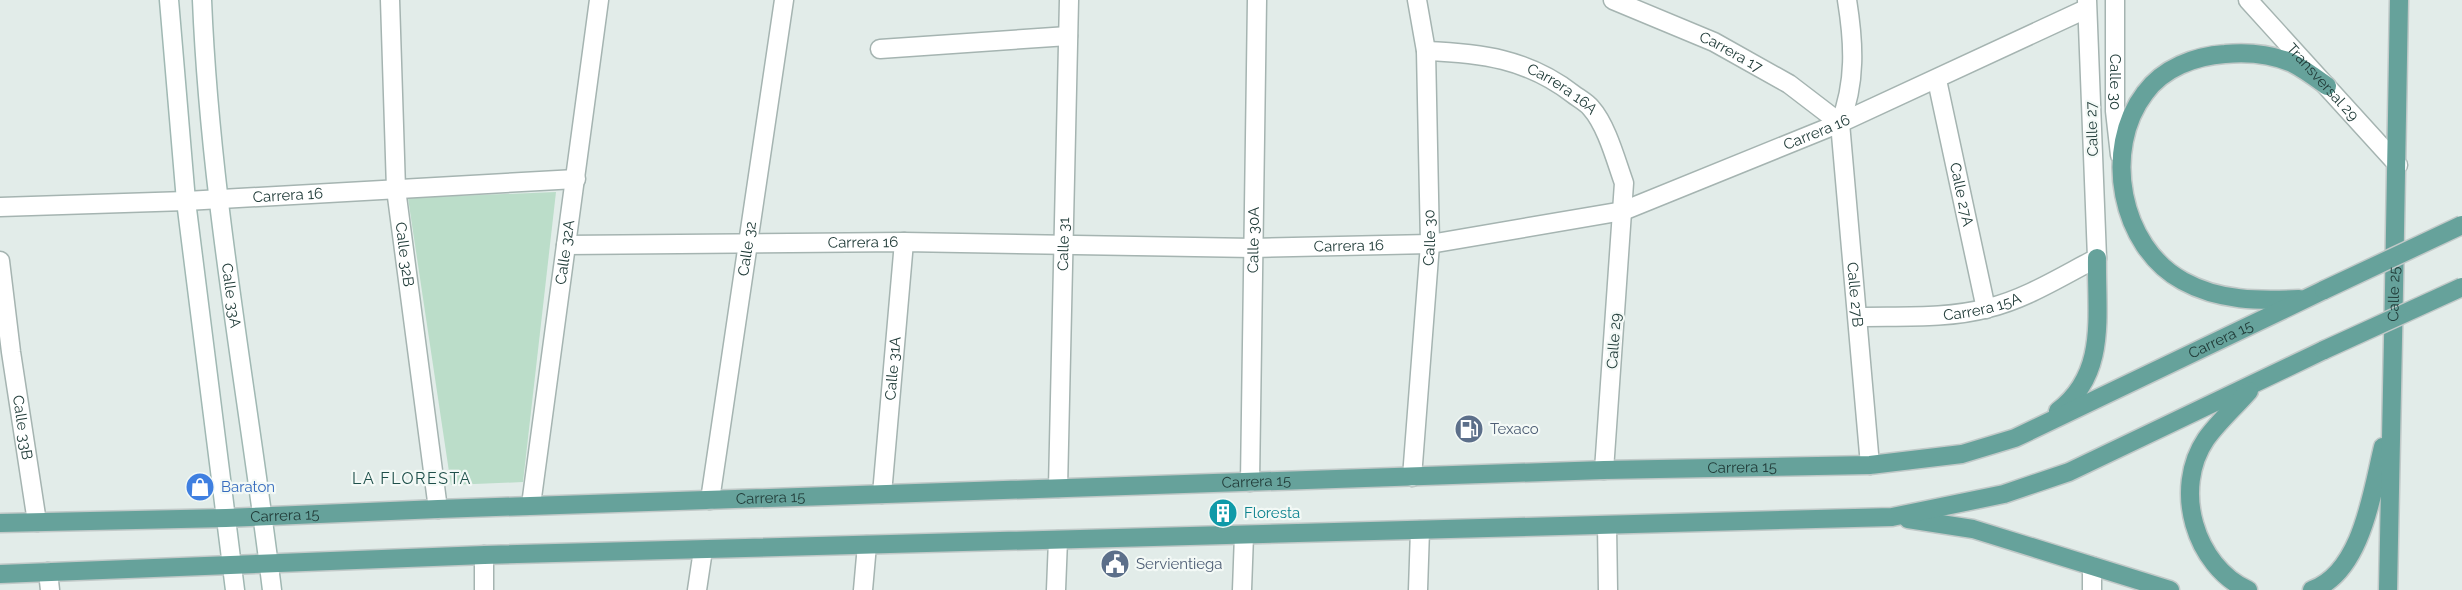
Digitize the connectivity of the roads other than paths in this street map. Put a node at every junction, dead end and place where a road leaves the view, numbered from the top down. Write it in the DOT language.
graph roads {
  1 [pos="169,0"];
  2 [pos="202,0"];
  3 [pos="390,0"];
  4 [pos="599,0"];
  5 [pos="784,0"];
  6 [pos="1069,0"];
  7 [pos="1257,0"];
  8 [pos="1417,0"];
  9 [pos="1613,0"];
  10 [pos="1846,0"];
  11 [pos="2115,0"];
  12 [pos="2248,0"];
  13 [pos="2399,0"];
  14 [pos="2087,4"];
  15 [pos="1654,8"];
  16 [pos="1068,36"];
  17 [pos="880,48"];
  18 [pos="1426,51"];
  19 [pos="1936,80"];
  20 [pos="2326,86"];
  21 [pos="1840,123"];
  22 [pos="2121,165"];
  23 [pos="2397,165"];
  24 [pos="576,180"];
  25 [pos="396,189"];
  26 [pos="217,199"];
  27 [pos="186,201"];
  28 [pos="0,207"];
  29 [pos="1623,211"];
  30 [pos="2462,225"];
  31 [pos="748,242"];
  32 [pos="904,242"];
  33 [pos="1062,244"];
  34 [pos="1430,244"];
  35 [pos="566,245"];
  36 [pos="1253,248"];
  37 [pos="2097,258"];
  38 [pos="0,261"];
  39 [pos="2462,286"];
  40 [pos="2307,298"];
  41 [pos="1986,309"];
  42 [pos="1859,317"];
  43 [pos="5,352"];
  44 [pos="2256,383"];
  45 [pos="2390,416"];
  46 [pos="2033,430"];
  47 [pos="1870,465"];
  48 [pos="1604,470"];
  49 [pos="1412,477"];
  50 [pos="1250,482"];
  51 [pos="1058,488"];
  52 [pos="882,494"];
  53 [pos="710,500"];
  54 [pos="531,506"];
  55 [pos="438,509"];
  56 [pos="263,517"];
  57 [pos="1892,517"];
  58 [pos="226,518"];
  59 [pos="37,522"];
  60 [pos="0,523"];
  61 [pos="1607,526"];
  62 [pos="1420,530"];
  63 [pos="1244,535"];
  64 [pos="1058,540"];
  65 [pos="867,545"];
  66 [pos="703,550"];
  67 [pos="484,555"];
  68 [pos="269,564"];
  69 [pos="232,566"];
  70 [pos="2092,566"];
  71 [pos="48,572"];
  72 [pos="0,574"];
  73 [pos="50,590"];
  74 [pos="235,590"];
  75 [pos="272,590"];
  76 [pos="484,590"];
  77 [pos="697,590"];
  78 [pos="863,590"];
  79 [pos="1056,590"];
  80 [pos="1242,590"];
  81 [pos="1418,590"];
  82 [pos="1608,590"];
  83 [pos="2092,590"];
  84 [pos="2170,590"];
  85 [pos="2248,590"];
  86 [pos="2312,590"];
  87 [pos="2388,590"];
  1 -- 27 [label="street"];
  2 -- 26 [label="street, Calle 33A"];
  3 -- 25 [label="street, Calle 32B"];
  4 -- 24 [label="street, Calle 32A"];
  5 -- 31 [label="street, Calle 32"];
  6 -- 16 [label="street, Calle 31"];
  7 -- 36 [label="street, Calle 30A"];
  8 -- 18 [label="street, Calle 30"];
  9 -- 15 [label="street, Carrera 17"];
  10 -- 21 [label="street"];
  11 -- 22 [label="street, Calle 30"];
  12 -- 20 [label="street, Transversal 29"];
  13 -- 23 [label="main road, Calle 25"];
  14 -- 19 [label="street, Carrera 16"];
  14 -- 37 [label="street, Calle 27"];
  15 -- 21 [label="street, Carrera 17"];
  16 -- 17 [label="street"];
  16 -- 33 [label="street, Calle 31"];
  18 -- 29 [label="street, Carrera 16A"];
  18 -- 34 [label="street, Calle 30"];
  19 -- 21 [label="street, Carrera 16"];
  19 -- 41 [label="street, Calle 27A"];
  20 -- 22 [label="main road"];
  20 -- 23 [label="street, Transversal 29"];
  21 -- 29 [label="street, Carrera 16"];
  21 -- 42 [label="street, Calle 27B"];
  22 -- 40 [label="main road"];
  23 -- 45 [label="main road, Calle 25"];
  24 -- 25 [label="street, Carrera 16"];
  24 -- 35 [label="street, Calle 32A"];
  25 -- 26 [label="street, Carrera 16"];
  25 -- 55 [label="street, Calle 32B"];
  26 -- 27 [label="street, Carrera 16"];
  26 -- 56 [label="street, Calle 33A"];
  27 -- 28 [label="street, Carrera 16"];
  27 -- 58 [label="street"];
  29 -- 34 [label="street, Carrera 16"];
  29 -- 48 [label="street, Calle 29"];
  30 -- 40 [label="main road, Carrera 15, bridge"];
  31 -- 32 [label="street, Carrera 16"];
  31 -- 35 [label="street, Carrera 16"];
  31 -- 53 [label="street, Calle 32"];
  32 -- 33 [label="street, Carrera 16"];
  32 -- 52 [label="street, Calle 31A"];
  33 -- 36 [label="street, Carrera 16"];
  33 -- 51 [label="street, Calle 31"];
  34 -- 36 [label="street, Carrera 16"];
  34 -- 49 [label="street, Calle 30"];
  35 -- 54 [label="street, Calle 32A"];
  36 -- 50 [label="street, Calle 30A"];
  37 -- 41 [label="street, Carrera 15A"];
  37 -- 46 [label="main road"];
  38 -- 43 [label="street, Calle 33B"];
  39 -- 44 [label="main road, bridge"];
  40 -- 46 [label="main road, Carrera 15"];
  41 -- 42 [label="street, Carrera 15A"];
  42 -- 47 [label="street, Calle 27B"];
  43 -- 59 [label="street, Calle 33B"];
  44 -- 57 [label="main road"];
  44 -- 85 [label="main road"];
  45 -- 86 [label="main road"];
  45 -- 87 [label="main road, Calle 25"];
  46 -- 47 [label="main road, Carrera 15"];
  47 -- 48 [label="main road, Carrera 15"];
  48 -- 49 [label="main road, Carrera 15"];
  49 -- 50 [label="main road, Carrera 15"];
  50 -- 51 [label="main road, Carrera 15"];
  51 -- 52 [label="main road, Carrera 15"];
  52 -- 53 [label="main road, Carrera 15"];
  53 -- 54 [label="main road, Carrera 15"];
  54 -- 55 [label="main road, Carrera 15"];
  55 -- 56 [label="main road, Carrera 15"];
  56 -- 58 [label="main road, Carrera 15"];
  56 -- 68 [label="street, Calle 33A"];
  57 -- 61 [label="main road"];
  57 -- 70 [label="main road"];
  58 -- 59 [label="main road, Carrera 15"];
  58 -- 69 [label="street"];
  59 -- 60 [label="main road, Carrera 15"];
  61 -- 62 [label="main road"];
  61 -- 82 [label="street"];
  62 -- 63 [label="main road"];
  62 -- 81 [label="street"];
  63 -- 64 [label="main road"];
  63 -- 80 [label="street"];
  64 -- 65 [label="main road"];
  64 -- 79 [label="street"];
  65 -- 66 [label="main road"];
  65 -- 78 [label="street"];
  66 -- 67 [label="main road"];
  66 -- 77 [label="street"];
  67 -- 68 [label="main road"];
  67 -- 76 [label="street"];
  68 -- 69 [label="main road"];
  68 -- 75 [label="street, Calle 33A"];
  69 -- 71 [label="main road"];
  69 -- 74 [label="street"];
  70 -- 83 [label="street"];
  70 -- 84 [label="main road"];
  71 -- 72 [label="main road"];
  71 -- 73 [label="street"];
}
